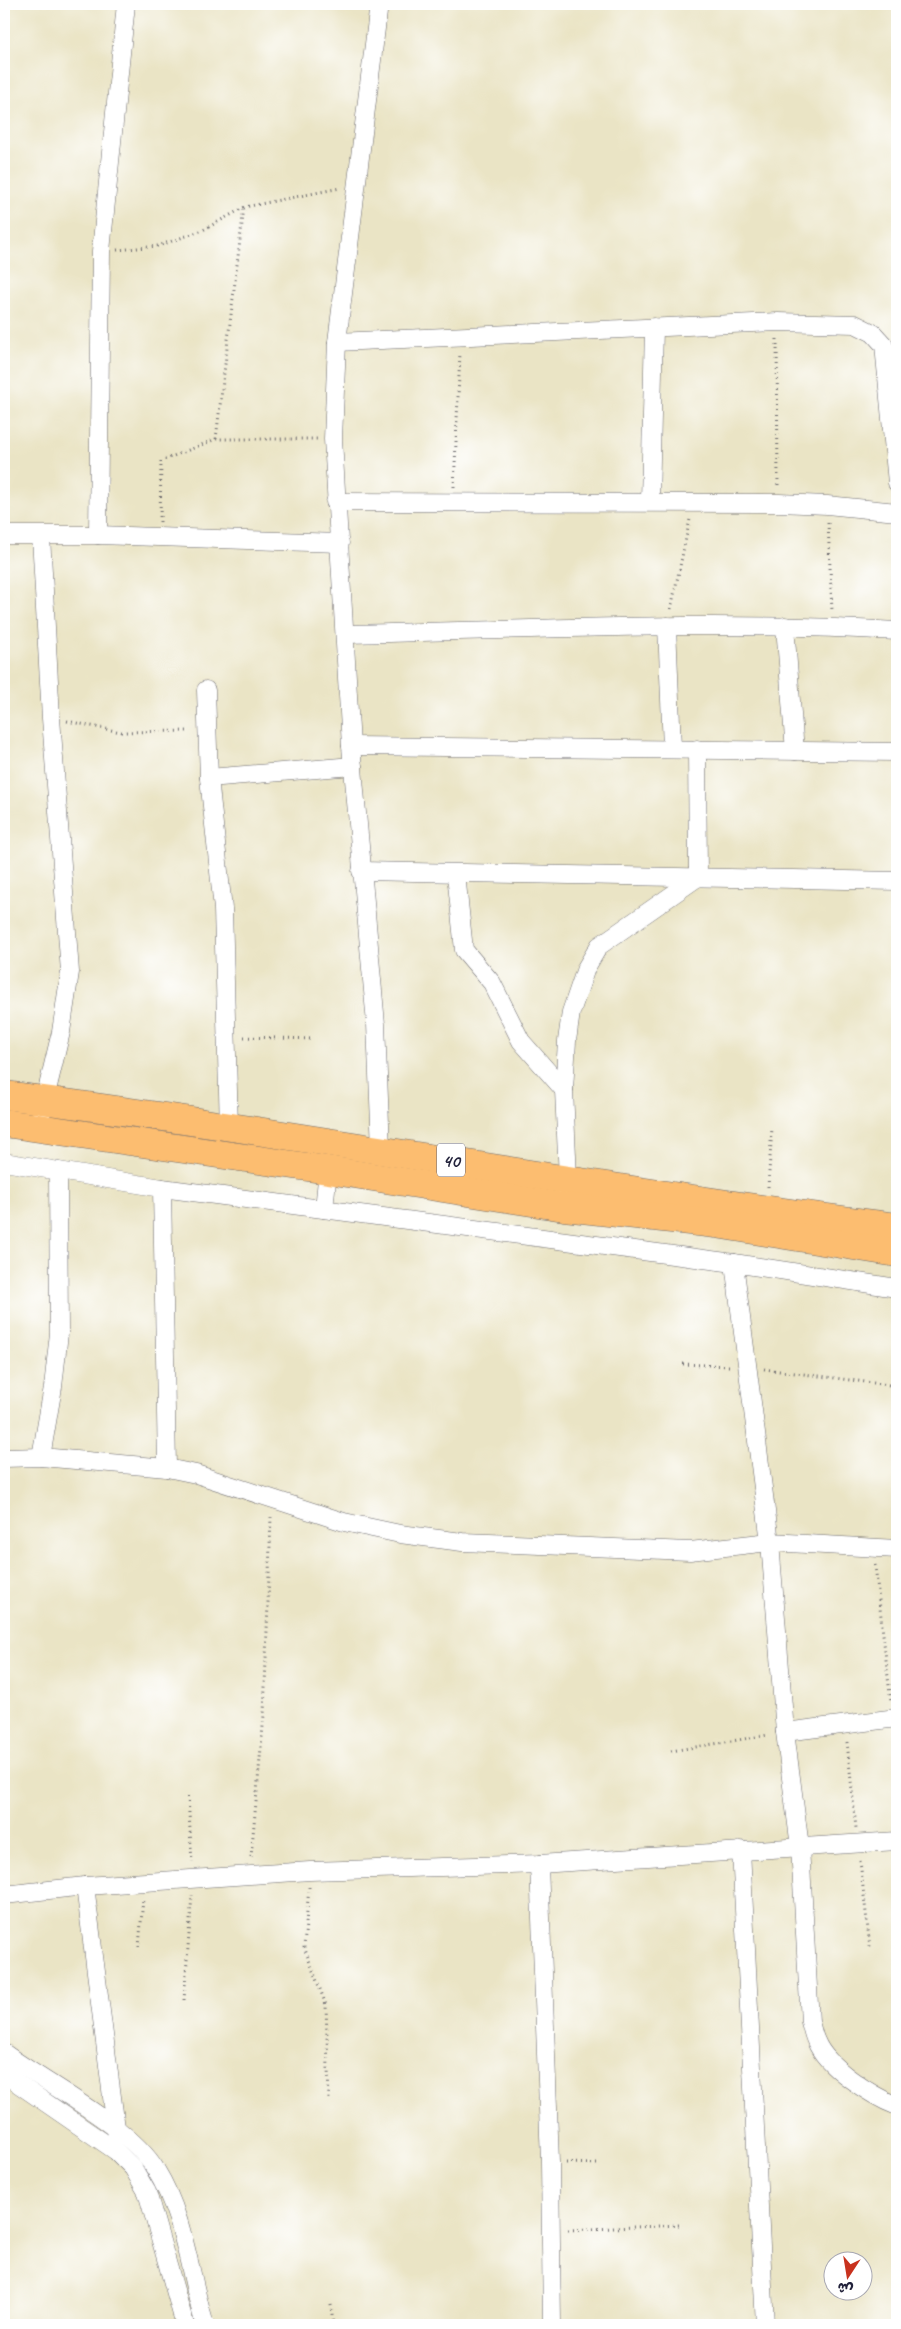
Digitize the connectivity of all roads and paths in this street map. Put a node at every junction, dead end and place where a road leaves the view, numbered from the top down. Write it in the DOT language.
graph roads {
  1 [pos="126,4"];
  2 [pos="379,4"];
  3 [pos="358,185"];
  4 [pos="244,206"];
  5 [pos="101,251"];
  6 [pos="778,322"];
  7 [pos="654,327"];
  8 [pos="460,336"];
  9 [pos="337,342"];
  10 [pos="216,439"];
  11 [pos="333,439"];
  12 [pos="897,483"];
  13 [pos="335,502"];
  14 [pos="453,502"];
  15 [pos="650,502"];
  16 [pos="694,503"];
  17 [pos="779,504"];
  18 [pos="827,504"];
  19 [pos="897,512"];
  20 [pos="4,535"];
  21 [pos="98,535"];
  22 [pos="41,536"];
  23 [pos="160,537"];
  24 [pos="340,543"];
  25 [pos="667,626"];
  26 [pos="785,626"];
  27 [pos="832,627"];
  28 [pos="897,631"];
  29 [pos="346,634"];
  30 [pos="206,690"];
  31 [pos="51,718"];
  32 [pos="208,731"];
  33 [pos="351,746"];
  34 [pos="672,748"];
  35 [pos="697,749"];
  36 [pos="795,751"];
  37 [pos="897,752"];
  38 [pos="353,766"];
  39 [pos="209,778"];
  40 [pos="361,870"];
  41 [pos="456,874"];
  42 [pos="698,877"];
  43 [pos="897,881"];
  44 [pos="226,1037"];
  45 [pos="314,1039"];
  46 [pos="564,1090"];
  47 [pos="4,1095"];
  48 [pos="44,1100"];
  49 [pos="4,1123"];
  50 [pos="38,1128"];
  51 [pos="230,1128"];
  52 [pos="772,1128"];
  53 [pos="380,1149"];
  54 [pos="4,1162"];
  55 [pos="328,1170"];
  56 [pos="58,1171"];
  57 [pos="568,1179"];
  58 [pos="162,1188"];
  59 [pos="564,1207"];
  60 [pos="324,1209"];
  61 [pos="766,1211"];
  62 [pos="897,1227"];
  63 [pos="897,1253"];
  64 [pos="734,1263"];
  65 [pos="897,1288"];
  66 [pos="683,1364"];
  67 [pos="748,1367"];
  68 [pos="897,1386"];
  69 [pos="41,1457"];
  70 [pos="4,1458"];
  71 [pos="167,1468"];
  72 [pos="271,1499"];
  73 [pos="770,1542"];
  74 [pos="873,1547"];
  75 [pos="897,1549"];
  76 [pos="895,1718"];
  77 [pos="785,1732"];
  78 [pos="670,1751"];
  79 [pos="897,1840"];
  80 [pos="800,1847"];
  81 [pos="741,1850"];
  82 [pos="539,1864"];
  83 [pos="310,1872"];
  84 [pos="249,1876"];
  85 [pos="144,1883"];
  86 [pos="85,1886"];
  87 [pos="4,1895"];
  88 [pos="139,1947"];
  89 [pos="4,2053"];
  90 [pos="4,2074"];
  91 [pos="329,2100"];
  92 [pos="897,2106"];
  93 [pos="117,2130"];
  94 [pos="116,2152"];
  95 [pos="550,2162"];
  96 [pos="598,2164"];
  97 [pos="680,2225"];
  98 [pos="551,2230"];
  99 [pos="331,2305"];
  100 [pos="185,2325"];
  101 [pos="205,2325"];
  102 [pos="333,2325"];
  103 [pos="552,2325"];
  104 [pos="765,2325"];
  1 -- 5 [label="street"];
  2 -- 3 [label="street"];
  3 -- 4 [label="path"];
  3 -- 9 [label="street"];
  4 -- 5 [label="path"];
  4 -- 10 [label="path"];
  5 -- 21 [label="street"];
  6 -- 7 [label="street"];
  6 -- 12 [label="street"];
  6 -- 17 [label="path"];
  7 -- 8 [label="street"];
  7 -- 15 [label="street"];
  8 -- 9 [label="street"];
  8 -- 14 [label="path"];
  9 -- 11 [label="street"];
  10 -- 11 [label="path"];
  10 -- 23 [label="path"];
  11 -- 13 [label="street"];
  13 -- 14 [label="street"];
  13 -- 24 [label="street"];
  14 -- 15 [label="street"];
  15 -- 16 [label="street"];
  16 -- 17 [label="street"];
  16 -- 25 [label="path"];
  17 -- 18 [label="street"];
  18 -- 19 [label="street"];
  18 -- 27 [label="path"];
  20 -- 22 [label="street"];
  21 -- 22 [label="street"];
  21 -- 23 [label="street"];
  22 -- 31 [label="street"];
  23 -- 24 [label="street"];
  24 -- 29 [label="street"];
  25 -- 26 [label="street"];
  25 -- 29 [label="street"];
  25 -- 34 [label="street"];
  26 -- 27 [label="street"];
  26 -- 36 [label="street"];
  27 -- 28 [label="street"];
  29 -- 33 [label="street"];
  30 -- 32 [label="street"];
  31 -- 32 [label="path"];
  31 -- 48 [label="street"];
  32 -- 39 [label="street"];
  33 -- 34 [label="street"];
  33 -- 38 [label="street"];
  34 -- 35 [label="street"];
  35 -- 36 [label="street"];
  35 -- 42 [label="street"];
  36 -- 37 [label="street"];
  38 -- 39 [label="street"];
  38 -- 40 [label="street"];
  39 -- 44 [label="street"];
  40 -- 41 [label="street"];
  40 -- 53 [label="street"];
  41 -- 42 [label="street"];
  41 -- 46 [label="street"];
  42 -- 43 [label="street"];
  42 -- 46 [label="street"];
  44 -- 45 [label="path"];
  44 -- 51 [label="street"];
  46 -- 57 [label="street"];
  47 -- 48 [label="highway, 40"];
  48 -- 50 [label="street"];
  48 -- 51 [label="highway, 40"];
  49 -- 50 [label="highway, 40"];
  50 -- 55 [label="highway, 40"];
  51 -- 53 [label="highway, 40"];
  52 -- 61 [label="path"];
  53 -- 57 [label="highway, 40"];
  54 -- 56 [label="street"];
  55 -- 59 [label="highway, 40"];
  55 -- 60 [label="street"];
  56 -- 58 [label="street"];
  56 -- 69 [label="street"];
  57 -- 59 [label="street"];
  57 -- 61 [label="highway, 40"];
  58 -- 60 [label="street"];
  58 -- 71 [label="street"];
  59 -- 63 [label="highway, 40"];
  60 -- 64 [label="street"];
  61 -- 62 [label="highway, 40"];
  64 -- 65 [label="street"];
  64 -- 67 [label="street"];
  66 -- 67 [label="path"];
  67 -- 68 [label="path"];
  67 -- 73 [label="street"];
  69 -- 70 [label="street"];
  69 -- 71 [label="street"];
  71 -- 72 [label="street"];
  72 -- 73 [label="street"];
  72 -- 84 [label="path"];
  73 -- 74 [label="street"];
  73 -- 77 [label="street"];
  74 -- 75 [label="street"];
  74 -- 76 [label="path"];
  76 -- 77 [label="street"];
  77 -- 78 [label="path"];
  77 -- 80 [label="street"];
  79 -- 80 [label="street"];
  80 -- 81 [label="street"];
  80 -- 92 [label="street"];
  81 -- 82 [label="street"];
  81 -- 104 [label="street"];
  82 -- 83 [label="street"];
  82 -- 95 [label="street"];
  83 -- 84 [label="street"];
  83 -- 91 [label="path"];
  84 -- 85 [label="street"];
  85 -- 86 [label="street"];
  85 -- 88 [label="path"];
  86 -- 87 [label="street"];
  86 -- 93 [label="street"];
  89 -- 93 [label="street"];
  90 -- 94 [label="street"];
  93 -- 94 [label="street"];
  93 -- 101 [label="street"];
  94 -- 100 [label="street"];
  95 -- 96 [label="path"];
  95 -- 98 [label="street"];
  97 -- 98 [label="path"];
  98 -- 103 [label="street"];
  99 -- 102 [label="path"];
}
